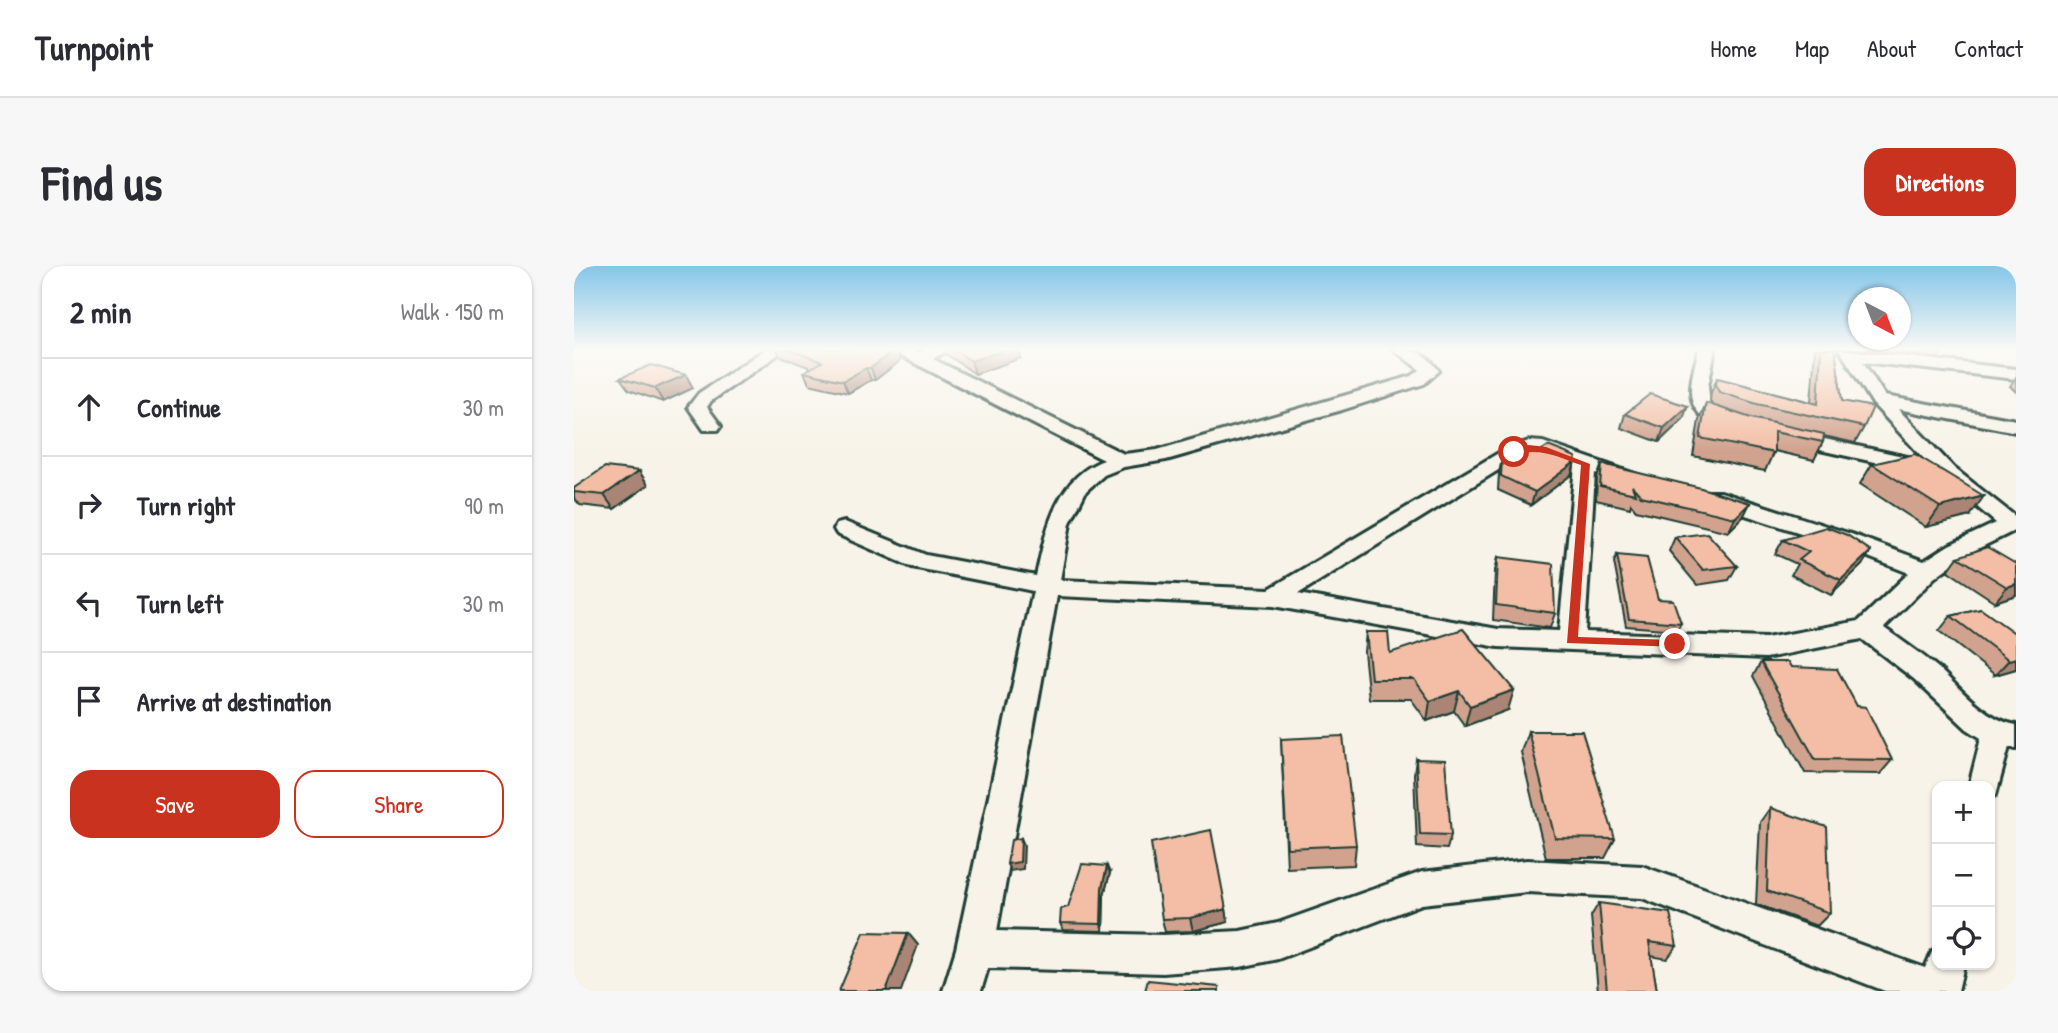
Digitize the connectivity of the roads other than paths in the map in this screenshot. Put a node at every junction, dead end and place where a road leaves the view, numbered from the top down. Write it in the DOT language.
graph roads {
  1 [pos="727,383"];
  2 [pos="966,383"];
  3 [pos="1409,383"];
  4 [pos="1701,383"];
  5 [pos="1869,383"];
  6 [pos="1880,400"];
  7 [pos="711,426"];
  8 [pos="2016,426"];
  9 [pos="1121,461"];
  10 [pos="1585,464"];
  11 [pos="1947,472"];
  12 [pos="1654,485"];
  13 [pos="1689,492"];
  14 [pos="2014,525"];
  15 [pos="845,529"];
  16 [pos="1926,571"];
  17 [pos="1046,584"];
  18 [pos="1273,598"];
  19 [pos="1867,629"];
  20 [pos="1572,640"];
  21 [pos="2006,736"];
  22 [pos="1987,781"];
  23 [pos="975,949"];
  24 [pos="1944,970"];
  25 [pos="962,991"];
  26 [pos="1938,991"];
  1 -- 7 [label="street"];
  2 -- 9 [label="street"];
  3 -- 9 [label="street"];
  4 -- 11 [label="street"];
  5 -- 6 [label="street"];
  6 -- 8 [label="street"];
  6 -- 11 [label="street"];
  9 -- 17 [label="street"];
  10 -- 12 [label="street"];
  10 -- 18 [label="street"];
  10 -- 20 [label="street"];
  11 -- 14 [label="street"];
  13 -- 16 [label="street"];
  14 -- 16 [label="street"];
  15 -- 17 [label="street"];
  16 -- 19 [label="street"];
  17 -- 18 [label="street"];
  17 -- 23 [label="street"];
  18 -- 20 [label="street"];
  19 -- 20 [label="street"];
  19 -- 21 [label="street"];
  21 -- 22 [label="street"];
  23 -- 25 [label="street"];
  23 -- 26 [label="street"];
  24 -- 26 [label="street"];
}
